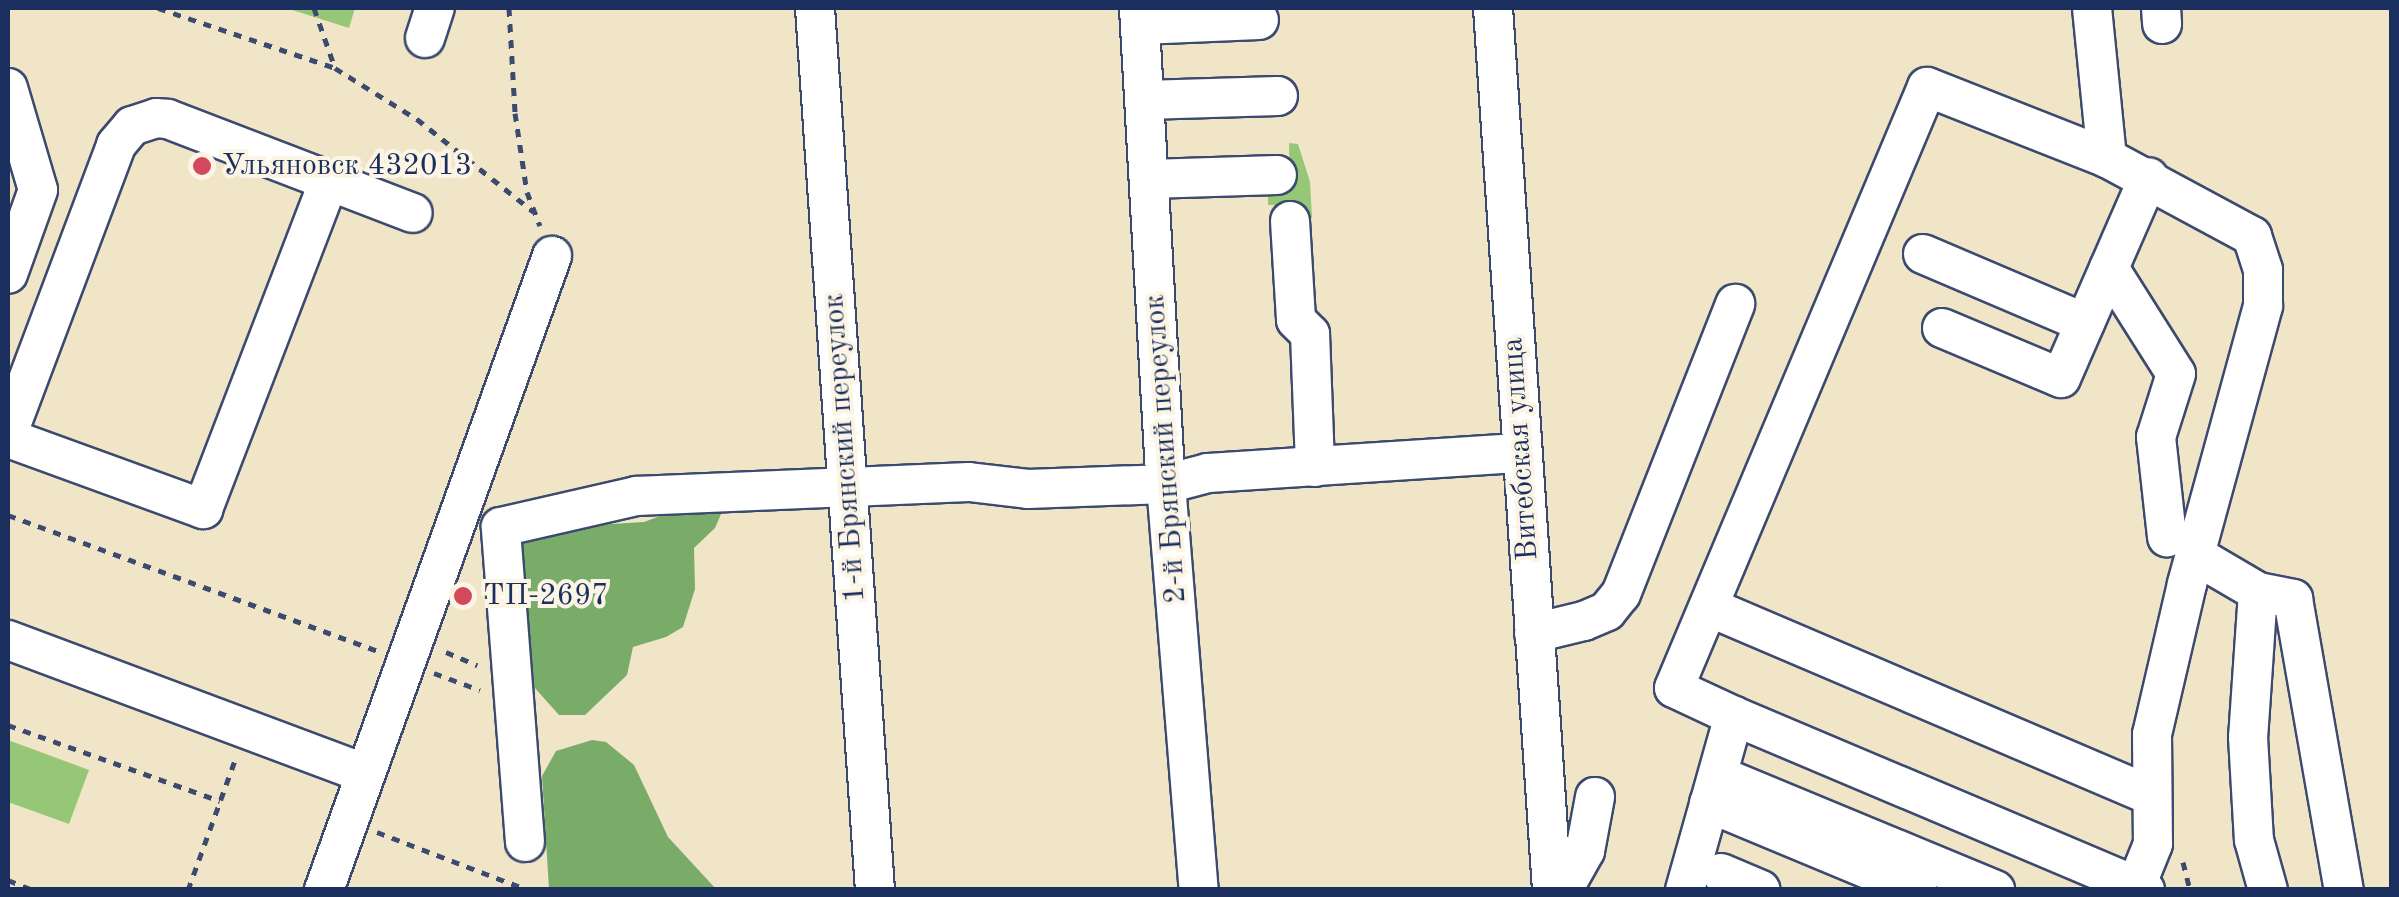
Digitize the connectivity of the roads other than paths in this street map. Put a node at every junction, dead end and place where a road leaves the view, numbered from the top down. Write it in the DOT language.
graph roads {
  1 [pos="815,8"];
  2 [pos="1494,8"];
  3 [pos="2092,8"];
  4 [pos="1139,16"];
  5 [pos="1258,20"];
  6 [pos="8,88"];
  7 [pos="1278,96"];
  8 [pos="1144,100"];
  9 [pos="2107,158"];
  10 [pos="1278,175"];
  11 [pos="2149,177"];
  12 [pos="1148,179"];
  13 [pos="330,181"];
  14 [pos="413,213"];
  15 [pos="1290,221"];
  16 [pos="1923,254"];
  17 [pos="552,256"];
  18 [pos="2110,268"];
  19 [pos="8,274"];
  20 [pos="1735,304"];
  21 [pos="2085,323"];
  22 [pos="1942,328"];
  23 [pos="8,436"];
  24 [pos="1521,453"];
  25 [pos="1315,466"];
  26 [pos="1166,484"];
  27 [pos="848,488"];
  28 [pos="502,527"];
  29 [pos="445,544"];
  30 [pos="2181,546"];
  31 [pos="2258,592"];
  32 [pos="1708,607"];
  33 [pos="1534,633"];
  34 [pos="8,640"];
  35 [pos="1734,716"];
  36 [pos="364,772"];
  37 [pos="1720,792"];
  38 [pos="2150,795"];
  39 [pos="1595,797"];
  40 [pos="525,842"];
  41 [pos="1721,872"];
  42 [pos="2141,888"];
  43 [pos="324,890"];
  44 [pos="875,890"];
  45 [pos="1199,890"];
  46 [pos="1552,890"];
  47 [pos="1563,890"];
  48 [pos="1685,890"];
  49 [pos="1760,890"];
  50 [pos="1918,890"];
  51 [pos="1995,890"];
  52 [pos="2268,890"];
  53 [pos="2344,890"];
  1 -- 27 [label="street, 1-й Брянский переулок"];
  2 -- 24 [label="street, Витебская улица"];
  3 -- 9 [label="street"];
  4 -- 5 [label="street"];
  4 -- 8 [label="street, 2-й Брянский переулок"];
  6 -- 19 [label="street"];
  7 -- 8 [label="street"];
  8 -- 12 [label="street, 2-й Брянский переулок"];
  9 -- 11 [label="street"];
  9 -- 32 [label="street"];
  10 -- 12 [label="street"];
  11 -- 18 [label="street"];
  11 -- 30 [label="street"];
  12 -- 26 [label="street, 2-й Брянский переулок"];
  13 -- 14 [label="street"];
  13 -- 23 [label="street"];
  13 -- 23 [label="street"];
  15 -- 25 [label="street"];
  16 -- 21 [label="street"];
  17 -- 29 [label="street"];
  18 -- 21 [label="street"];
  18 -- 30 [label="street"];
  20 -- 33 [label="street"];
  21 -- 22 [label="street"];
  24 -- 25 [label="street"];
  24 -- 33 [label="street, Витебская улица"];
  25 -- 26 [label="street"];
  26 -- 27 [label="street"];
  26 -- 45 [label="street, 2-й Брянский переулок"];
  27 -- 28 [label="street"];
  27 -- 44 [label="street, 1-й Брянский переулок"];
  28 -- 29 [label="street"];
  28 -- 40 [label="street"];
  29 -- 36 [label="street"];
  30 -- 31 [label="street"];
  30 -- 38 [label="street"];
  31 -- 52 [label="street"];
  31 -- 53 [label="street"];
  32 -- 35 [label="street"];
  32 -- 38 [label="street"];
  33 -- 46 [label="street, Витебская улица"];
  34 -- 36 [label="street"];
  35 -- 37 [label="street"];
  35 -- 42 [label="street"];
  36 -- 43 [label="street"];
  37 -- 48 [label="street"];
  37 -- 50 [label="street"];
  37 -- 51 [label="street"];
  38 -- 42 [label="street"];
  39 -- 47 [label="street"];
  41 -- 49 [label="street"];
}
